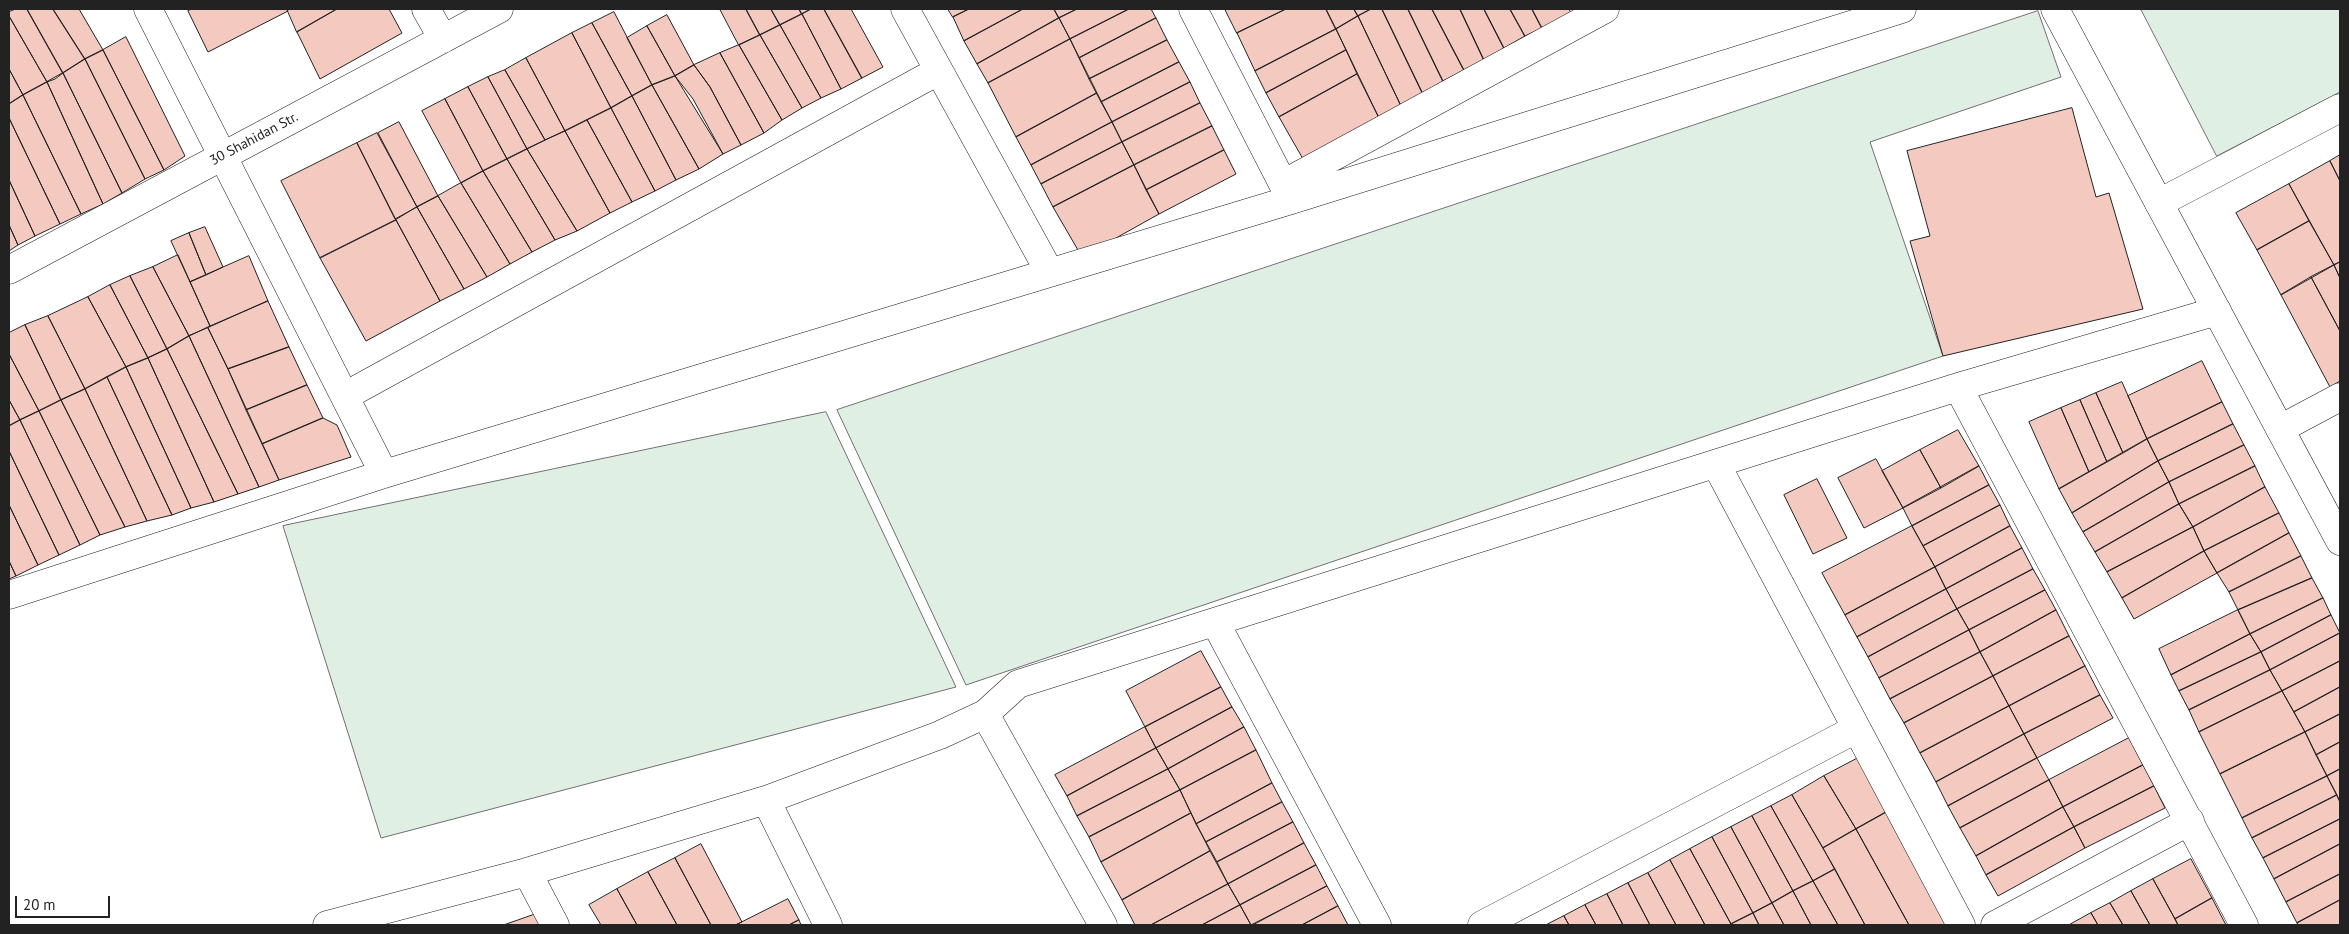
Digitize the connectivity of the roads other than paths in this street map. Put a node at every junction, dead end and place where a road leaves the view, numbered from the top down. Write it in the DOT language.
graph roads {
  1 [pos="148,9"];
  2 [pos="426,9"];
  3 [pos="499,9"];
  4 [pos="905,9"];
  5 [pos="1193,9"];
  6 [pos="1605,9"];
  7 [pos="1902,9"];
  8 [pos="2055,9"];
  9 [pos="442,39"];
  10 [pos="938,70"];
  11 [pos="2340,108"];
  12 [pos="224,156"];
  13 [pos="1289,192"];
  14 [pos="2159,203"];
  15 [pos="9,270"];
  16 [pos="1050,273"];
  17 [pos="2217,311"];
  18 [pos="1958,388"];
  19 [pos="345,396"];
  20 [pos="2340,398"];
  21 [pos="2280,429"];
  22 [pos="1716,464"];
  23 [pos="384,474"];
  24 [pos="2340,541"];
  25 [pos="9,596"];
  26 [pos="1215,622"];
  27 [pos="985,714"];
  28 [pos="1856,729"];
  29 [pos="766,800"];
  30 [pos="2190,821"];
  31 [pos="527,872"];
  32 [pos="327,925"];
  33 [pos="555,925"];
  34 [pos="828,925"];
  35 [pos="1103,925"];
  36 [pos="1377,925"];
  37 [pos="1482,925"];
  38 [pos="1961,925"];
  39 [pos="1995,925"];
  40 [pos="2244,925"];
  1 -- 12 [label="street"];
  2 -- 9 [label="street"];
  3 -- 9 [label="street, 30 Shahidan Str."];
  4 -- 10 [label="street"];
  5 -- 13 [label="street"];
  6 -- 13 [label="street"];
  7 -- 13 [label="street"];
  8 -- 14 [label="street"];
  9 -- 12 [label="street, 30 Shahidan Str."];
  10 -- 16 [label="street"];
  10 -- 19 [label="street"];
  11 -- 14 [label="street"];
  12 -- 15 [label="street, 30 Shahidan Str."];
  12 -- 19 [label="street"];
  13 -- 16 [label="street"];
  14 -- 17 [label="street"];
  16 -- 23 [label="street"];
  17 -- 18 [label="street"];
  17 -- 21 [label="street"];
  18 -- 22 [label="street"];
  18 -- 30 [label="street"];
  19 -- 23 [label="street"];
  20 -- 21 [label="street"];
  21 -- 24 [label="street"];
  22 -- 26 [label="street"];
  22 -- 28 [label="street"];
  23 -- 25 [label="street"];
  26 -- 27 [label="street"];
  26 -- 36 [label="street"];
  27 -- 29 [label="street"];
  27 -- 35 [label="street"];
  28 -- 37 [label="street"];
  28 -- 38 [label="street"];
  29 -- 31 [label="street"];
  29 -- 34 [label="street"];
  30 -- 39 [label="street"];
  30 -- 40 [label="street"];
  31 -- 32 [label="street"];
  31 -- 33 [label="street"];
}
